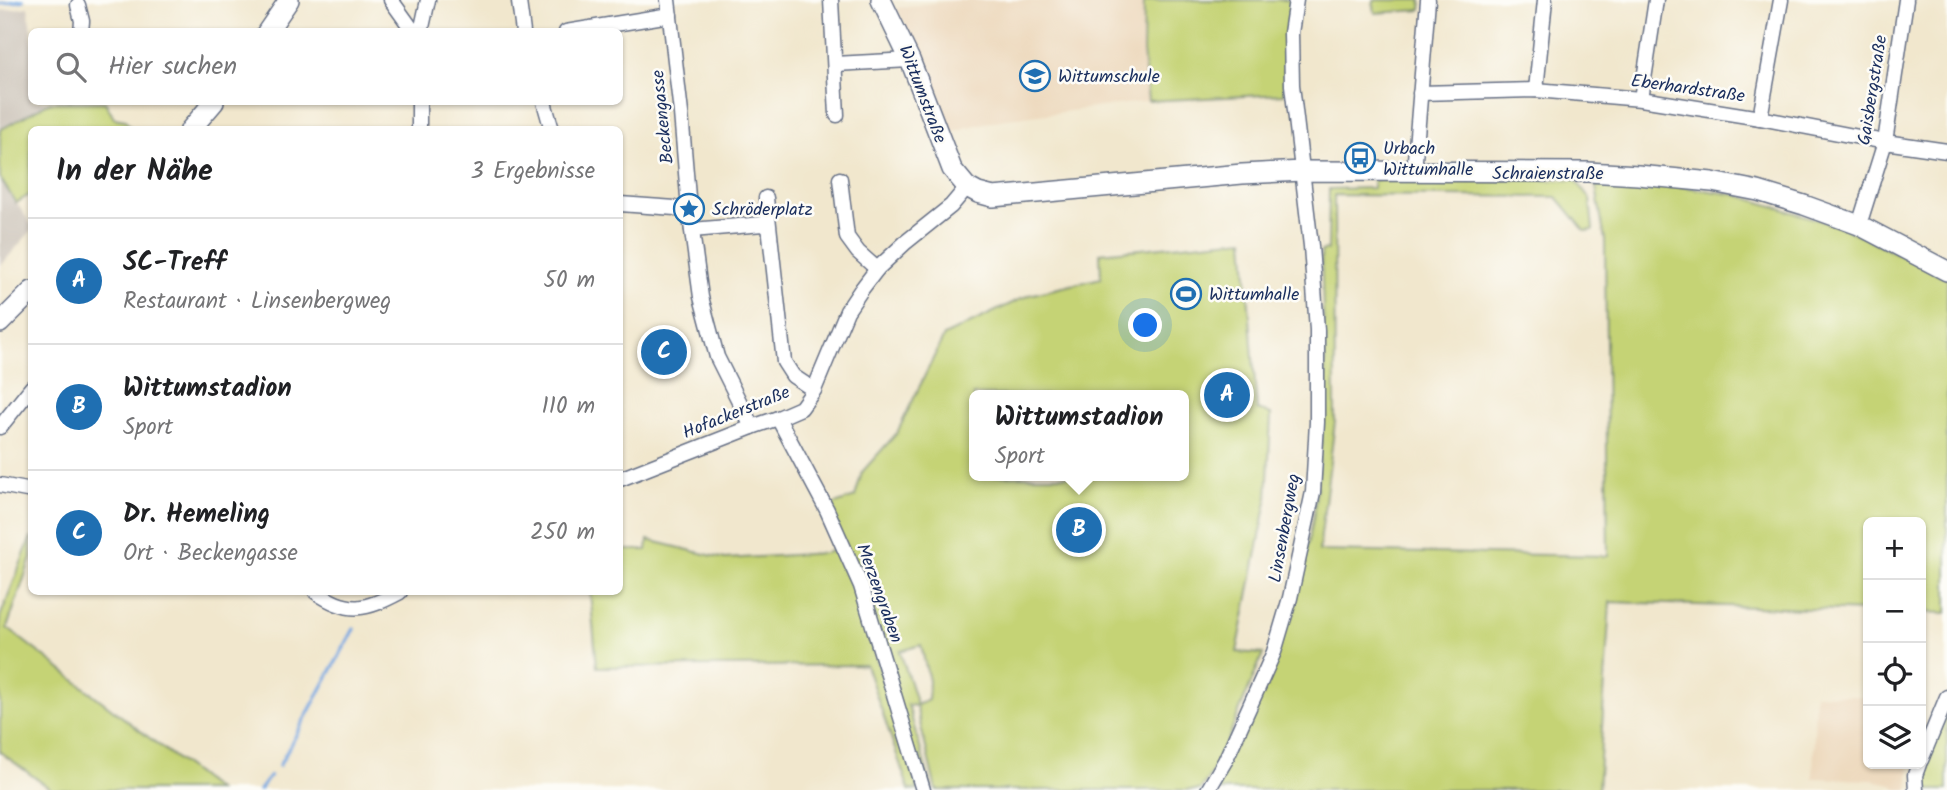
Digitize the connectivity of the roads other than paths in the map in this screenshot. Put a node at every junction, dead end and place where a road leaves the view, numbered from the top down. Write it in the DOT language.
graph roads {
  1 [pos="289,0"];
  2 [pos="391,0"];
  3 [pos="428,0"];
  4 [pos="831,0"];
  5 [pos="881,0"];
  6 [pos="1296,0"];
  7 [pos="1428,0"];
  8 [pos="1545,0"];
  9 [pos="1656,0"];
  10 [pos="1781,0"];
  11 [pos="1906,0"];
  12 [pos="80,2"];
  13 [pos="519,2"];
  14 [pos="669,7"];
  15 [pos="81,28"];
  16 [pos="270,28"];
  17 [pos="411,28"];
  18 [pos="422,28"];
  19 [pos="522,28"];
  20 [pos="582,28"];
  21 [pos="910,60"];
  22 [pos="835,64"];
  23 [pos="1536,90"];
  24 [pos="1420,93"];
  25 [pos="1641,99"];
  26 [pos="211,105"];
  27 [pos="419,105"];
  28 [pos="545,105"];
  29 [pos="837,115"];
  30 [pos="1760,118"];
  31 [pos="193,126"];
  32 [pos="419,126"];
  33 [pos="551,126"];
  34 [pos="1885,142"];
  35 [pos="1947,151"];
  36 [pos="1303,171"];
  37 [pos="1414,172"];
  38 [pos="840,179"];
  39 [pos="967,187"];
  40 [pos="766,198"];
  41 [pos="623,204"];
  42 [pos="689,209"];
  43 [pos="1859,225"];
  44 [pos="768,227"];
  45 [pos="692,230"];
  46 [pos="877,269"];
  47 [pos="1947,271"];
  48 [pos="28,295"];
  49 [pos="0,323"];
  50 [pos="814,390"];
  51 [pos="28,392"];
  52 [pos="778,418"];
  53 [pos="0,427"];
  54 [pos="752,427"];
  55 [pos="623,478"];
  56 [pos="0,485"];
  57 [pos="28,490"];
  58 [pos="322,595"];
  59 [pos="394,595"];
  60 [pos="1947,697"];
  61 [pos="1926,748"];
  62 [pos="1917,769"];
  63 [pos="923,790"];
  64 [pos="1208,790"];
  65 [pos="1916,790"];
  1 -- 16 [label="street"];
  2 -- 17 [label="street"];
  3 -- 18 [label="street"];
  4 -- 22 [label="street"];
  5 -- 21 [label="street, Wittumstraße"];
  6 -- 36 [label="street, Linsenbergweg"];
  7 -- 24 [label="street"];
  8 -- 23 [label="street"];
  9 -- 25 [label="street"];
  10 -- 30 [label="street"];
  11 -- 34 [label="street, Gaisbergstraße"];
  12 -- 15 [label="street"];
  13 -- 19 [label="street"];
  14 -- 20 [label="street"];
  14 -- 42 [label="street, Beckengasse"];
  21 -- 22 [label="street"];
  21 -- 39 [label="street, Wittumstraße"];
  22 -- 29 [label="street"];
  23 -- 24 [label="street, Eberhardstraße"];
  23 -- 25 [label="street, Eberhardstraße"];
  24 -- 37 [label="street"];
  25 -- 30 [label="street, Eberhardstraße"];
  26 -- 31 [label="street"];
  27 -- 32 [label="street"];
  28 -- 33 [label="street"];
  30 -- 34 [label="street, Eberhardstraße"];
  34 -- 35 [label="street, Eberhardstraße"];
  34 -- 43 [label="street, Gaisbergstraße"];
  36 -- 37 [label="street, Schraienstraße"];
  36 -- 39 [label="street, Schraienstraße"];
  36 -- 64 [label="street, Linsenbergweg"];
  37 -- 43 [label="street, Schraienstraße"];
  38 -- 46 [label="street"];
  39 -- 46 [label="street, Hofackerstraße"];
  40 -- 44 [label="street"];
  41 -- 42 [label="street"];
  42 -- 45 [label="street, Beckengasse"];
  43 -- 47 [label="street, Schraienstraße"];
  44 -- 45 [label="street"];
  44 -- 50 [label="street"];
  45 -- 54 [label="street, Beckengasse"];
  46 -- 50 [label="street, Hofackerstraße"];
  48 -- 49 [label="street"];
  50 -- 52 [label="street, Hofackerstraße"];
  51 -- 53 [label="street"];
  52 -- 54 [label="street, Hofackerstraße"];
  52 -- 63 [label="street, Merzengraben"];
  54 -- 55 [label="street, Hofackerstraße"];
  56 -- 57 [label="street"];
  58 -- 59 [label="street"];
  60 -- 61 [label="street"];
  62 -- 65 [label="street"];
}
